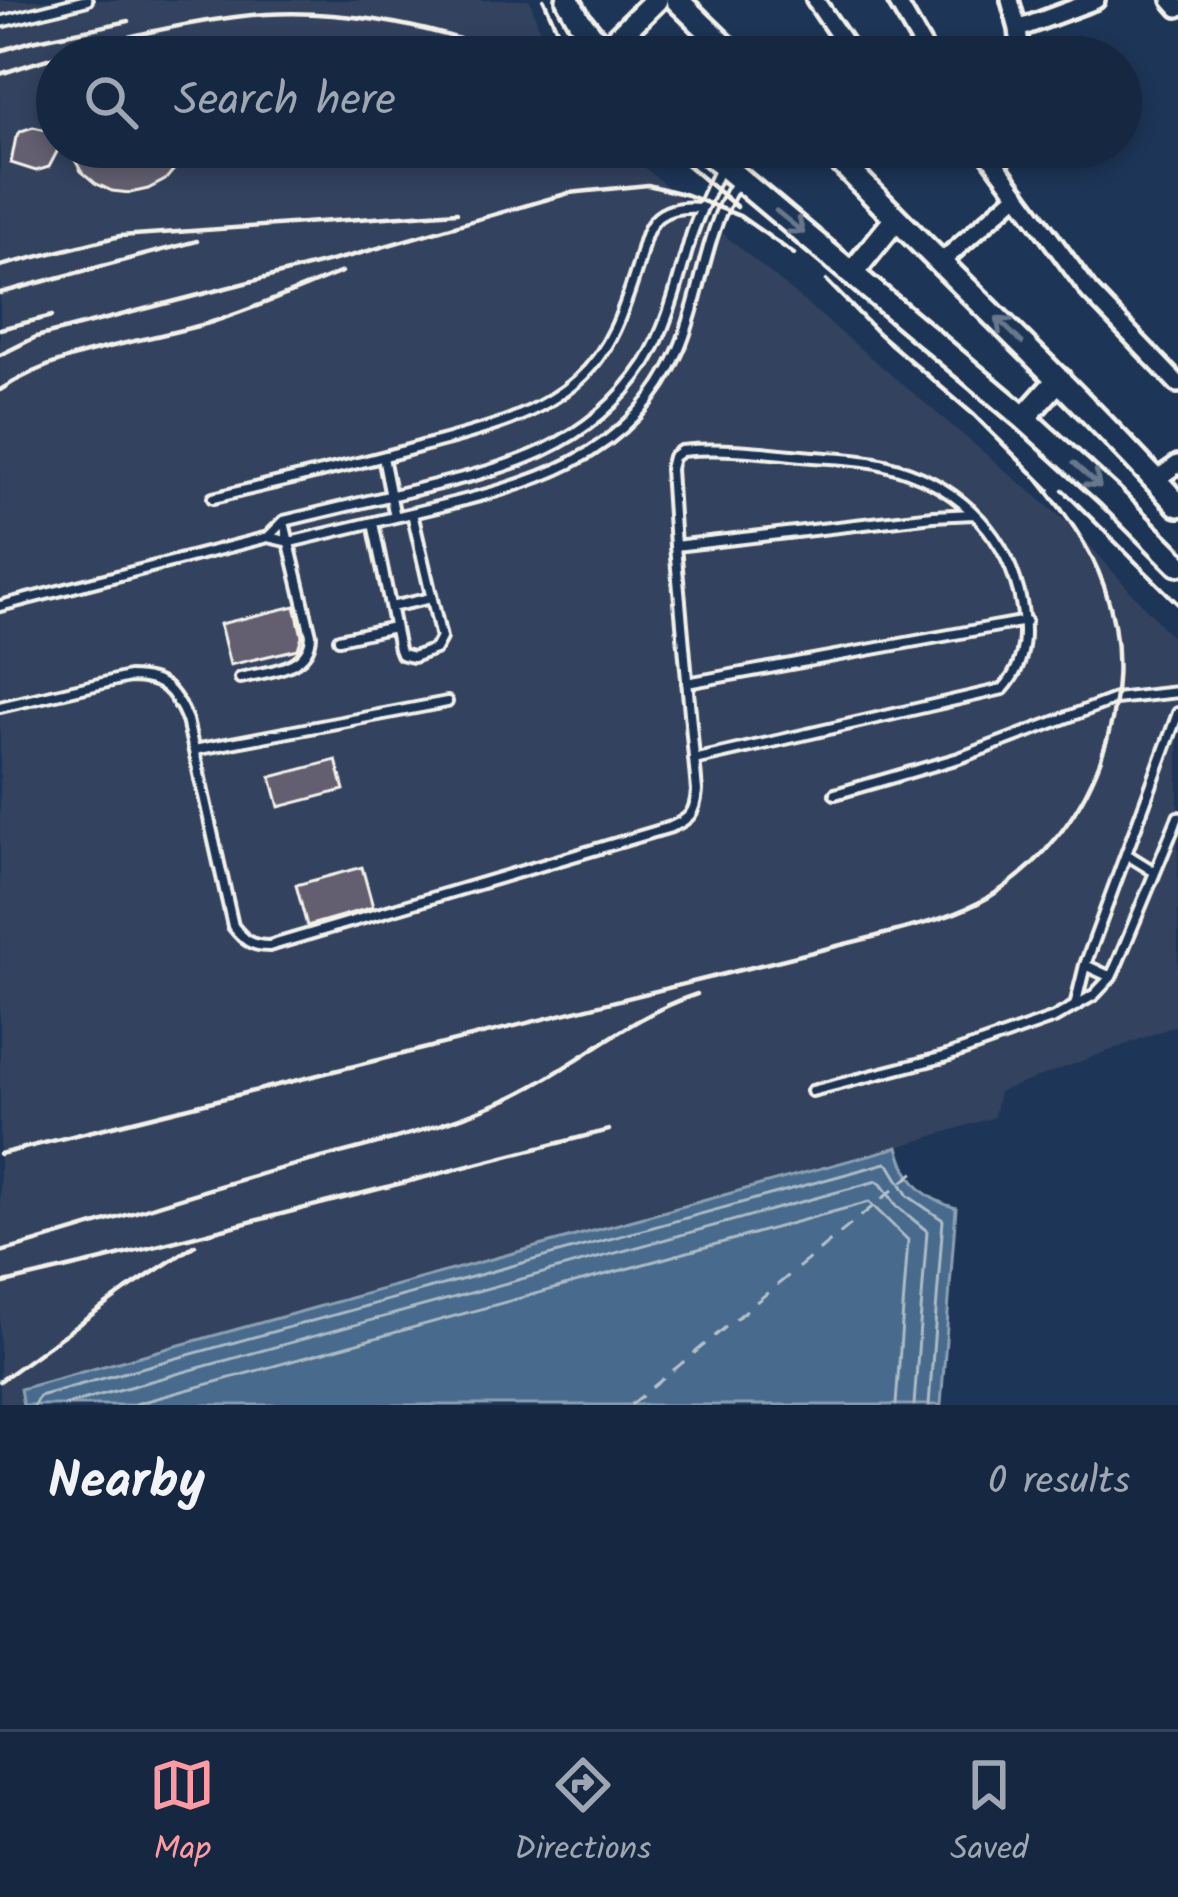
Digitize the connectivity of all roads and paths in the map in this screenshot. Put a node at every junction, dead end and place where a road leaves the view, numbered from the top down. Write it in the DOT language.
graph roads {
  1 [pos="87,0"];
  2 [pos="568,0"];
  3 [pos="656,0"];
  4 [pos="677,0"];
  5 [pos="814,0"];
  6 [pos="896,0"];
  7 [pos="1010,0"];
  8 [pos="1096,0"];
  9 [pos="1171,0"];
  10 [pos="1178,8"];
  11 [pos="0,22"];
  12 [pos="1018,28"];
  13 [pos="592,36"];
  14 [pos="623,36"];
  15 [pos="714,36"];
  16 [pos="839,36"];
  17 [pos="916,36"];
  18 [pos="1019,36"];
  19 [pos="725,168"];
  20 [pos="847,168"];
  21 [pos="999,168"];
  22 [pos="730,172"];
  23 [pos="1018,194"];
  24 [pos="701,208"];
  25 [pos="896,220"];
  26 [pos="940,263"];
  27 [pos="852,273"];
  28 [pos="1059,379"];
  29 [pos="1178,384"];
  30 [pos="1024,418"];
  31 [pos="383,457"];
  32 [pos="1178,464"];
  33 [pos="1155,480"];
  34 [pos="391,496"];
  35 [pos="214,498"];
  36 [pos="1178,505"];
  37 [pos="412,513"];
  38 [pos="975,514"];
  39 [pos="395,517"];
  40 [pos="284,521"];
  41 [pos="373,523"];
  42 [pos="268,537"];
  43 [pos="290,542"];
  44 [pos="674,545"];
  45 [pos="1178,564"];
  46 [pos="431,598"];
  47 [pos="0,606"];
  48 [pos="391,607"];
  49 [pos="1025,621"];
  50 [pos="394,627"];
  51 [pos="339,639"];
  52 [pos="240,678"];
  53 [pos="687,683"];
  54 [pos="1178,692"];
  55 [pos="447,702"];
  56 [pos="0,707"];
  57 [pos="1178,713"];
  58 [pos="1174,735"];
  59 [pos="194,751"];
  60 [pos="694,760"];
  61 [pos="836,794"];
  62 [pos="1178,817"];
  63 [pos="1126,854"];
  64 [pos="1155,872"];
  65 [pos="1085,965"];
  66 [pos="1111,976"];
  67 [pos="1075,1007"];
  68 [pos="812,1091"];
  1 -- 11 [label="lane"];
  2 -- 13 [label="main road"];
  3 -- 14 [label="main road"];
  4 -- 15 [label="main road"];
  5 -- 16 [label="street"];
  6 -- 17 [label="street"];
  7 -- 12 [label="street"];
  8 -- 12 [label="street"];
  9 -- 10 [label="street"];
  12 -- 18 [label="street"];
  19 -- 22 [label="main road"];
  20 -- 25 [label="main road"];
  21 -- 23 [label="street"];
  22 -- 24 [label="lane"];
  22 -- 27 [label="main road, one-way"];
  22 -- 37 [label="lane"];
  23 -- 26 [label="street"];
  23 -- 29 [label="street"];
  24 -- 31 [label="lane"];
  24 -- 34 [label="lane"];
  25 -- 26 [label="main road"];
  25 -- 27 [label="main road"];
  28 -- 26 [label="main road, one-way"];
  27 -- 30 [label="main road"];
  28 -- 30 [label="main road"];
  28 -- 33 [label="main road"];
  30 -- 45 [label="main road, one-way"];
  31 -- 34 [label="lane"];
  31 -- 35 [label="lane"];
  32 -- 33 [label="street"];
  33 -- 36 [label="main road"];
  34 -- 39 [label="lane"];
  34 -- 40 [label="lane"];
  37 -- 39 [label="lane"];
  37 -- 46 [label="lane"];
  38 -- 44 [label="lane"];
  38 -- 44 [label="lane"];
  38 -- 49 [label="lane"];
  39 -- 41 [label="lane"];
  40 -- 42 [label="lane"];
  40 -- 43 [label="lane"];
  41 -- 43 [label="lane"];
  41 -- 48 [label="lane"];
  42 -- 43 [label="lane"];
  42 -- 47 [label="lane"];
  43 -- 52 [label="lane"];
  44 -- 53 [label="lane"];
  46 -- 48 [label="lane"];
  46 -- 50 [label="lane"];
  48 -- 50 [label="lane"];
  49 -- 53 [label="lane"];
  49 -- 60 [label="lane"];
  50 -- 51 [label="lane"];
  53 -- 60 [label="lane"];
  54 -- 61 [label="lane"];
  55 -- 59 [label="lane"];
  56 -- 59 [label="lane"];
  57 -- 58 [label="lane"];
  58 -- 63 [label="lane"];
  59 -- 60 [label="lane"];
  62 -- 64 [label="lane"];
  63 -- 64 [label="lane"];
  63 -- 65 [label="lane"];
  64 -- 66 [label="lane"];
  65 -- 66 [label="lane"];
  65 -- 67 [label="lane"];
  66 -- 67 [label="lane"];
  67 -- 68 [label="lane"];
}
